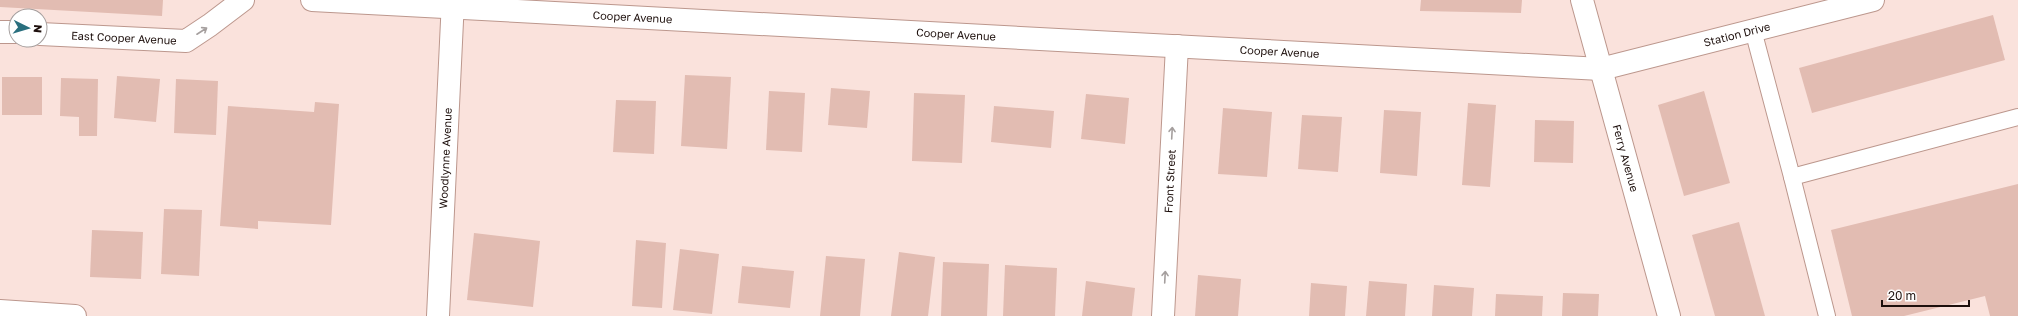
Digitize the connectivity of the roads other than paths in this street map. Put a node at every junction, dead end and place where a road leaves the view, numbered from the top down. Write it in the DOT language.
graph roads {
  1 [pos="243,0"];
  2 [pos="312,0"];
  3 [pos="1582,0"];
  4 [pos="1873,0"];
  5 [pos="453,4"];
  6 [pos="1753,30"];
  7 [pos="48,34"];
  8 [pos="1177,46"];
  9 [pos="1601,69"];
  10 [pos="2018,117"];
  11 [pos="1792,177"];
  12 [pos="0,311"];
  13 [pos="75,316"];
  14 [pos="438,316"];
  15 [pos="1162,316"];
  16 [pos="1669,316"];
  17 [pos="1827,316"];
  7 -- 1 [label="street, East Cooper Avenue, one-way"];
  2 -- 5 [label="street, Cooper Avenue"];
  3 -- 9 [label="street, Ferry Avenue"];
  4 -- 6 [label="street, Station Drive"];
  5 -- 8 [label="street, Cooper Avenue"];
  5 -- 14 [label="street, Woodlynne Avenue"];
  6 -- 9 [label="street, Station Drive"];
  6 -- 11 [label="lane"];
  8 -- 9 [label="street, Cooper Avenue"];
  15 -- 8 [label="street, Front Street, one-way"];
  9 -- 16 [label="street, Ferry Avenue"];
  10 -- 11 [label="lane"];
  11 -- 17 [label="lane"];
  12 -- 13 [label="street"];
}
